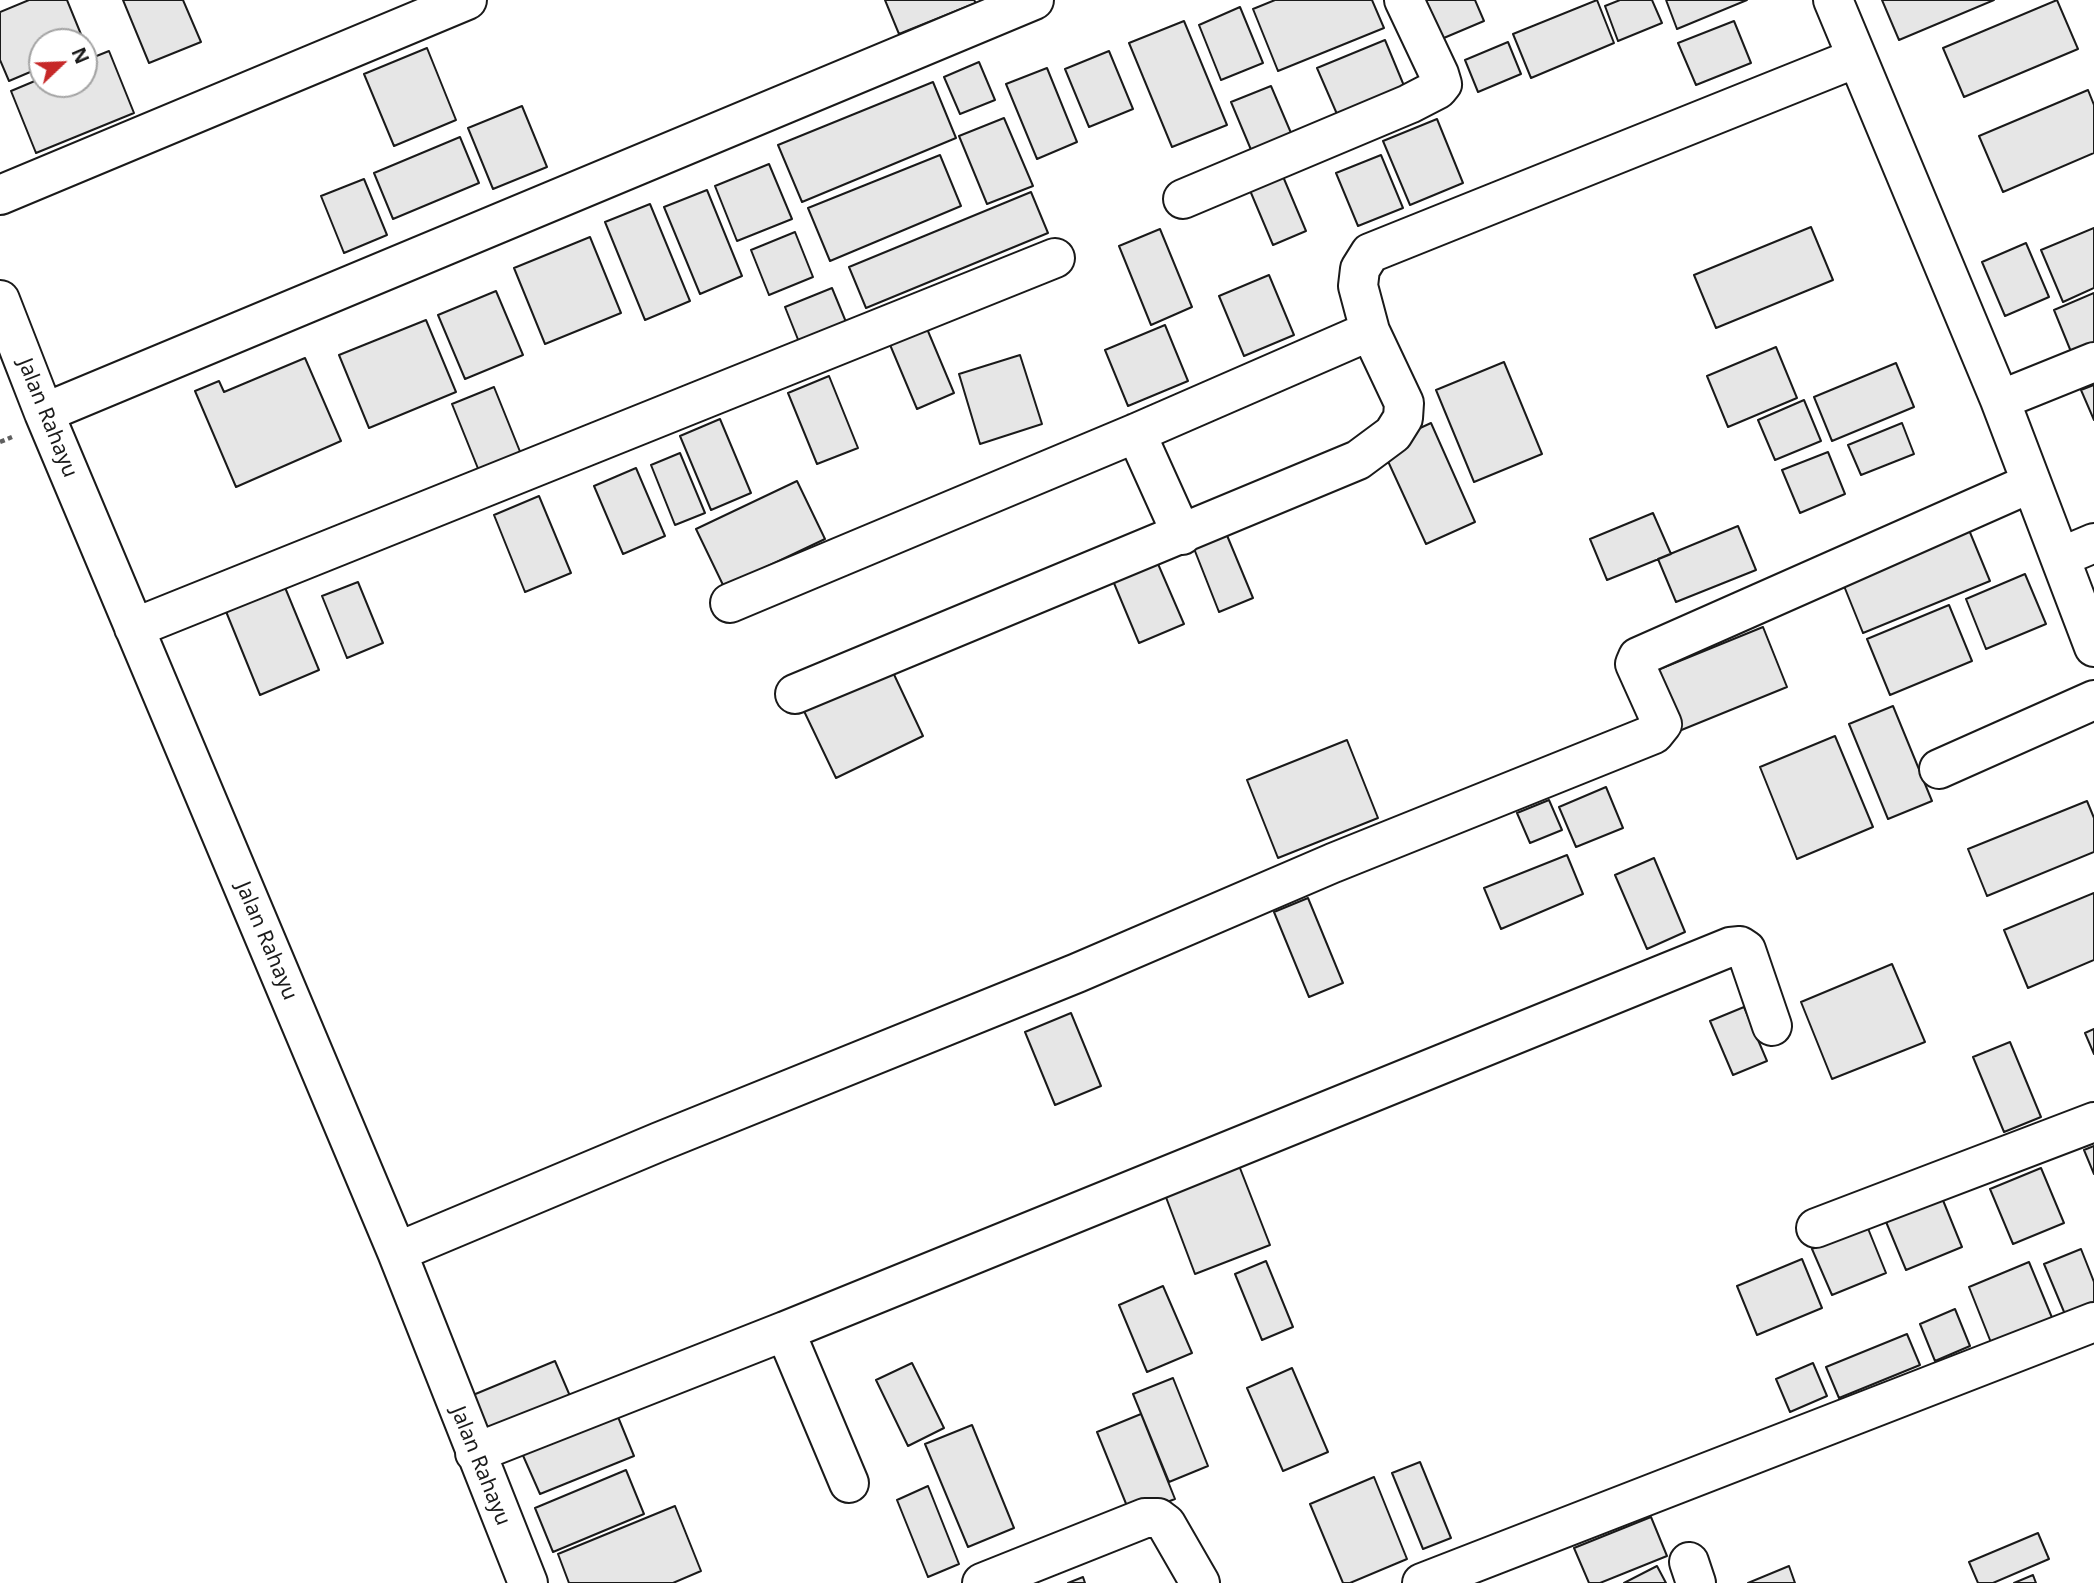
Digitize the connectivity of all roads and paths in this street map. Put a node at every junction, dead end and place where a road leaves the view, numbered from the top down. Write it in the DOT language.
graph roads {
  1 [pos="467,0"];
  2 [pos="1034,0"];
  3 [pos="1404,0"];
  4 [pos="1833,0"];
  5 [pos="1856,58"];
  6 [pos="0,195"];
  7 [pos="1183,199"];
  8 [pos="1055,258"];
  9 [pos="0,300"];
  10 [pos="1370,331"];
  11 [pos="2094,362"];
  12 [pos="2000,400"];
  13 [pos="44,413"];
  14 [pos="1136,433"];
  15 [pos="2031,483"];
  16 [pos="1182,535"];
  17 [pos="2078,550"];
  18 [pos="730,603"];
  19 [pos="134,628"];
  20 [pos="2094,646"];
  21 [pos="795,694"];
  22 [pos="2094,699"];
  23 [pos="1939,769"];
  24 [pos="1772,1027"];
  25 [pos="2094,1122"];
  26 [pos="1816,1228"];
  27 [pos="397,1252"];
  28 [pos="2094,1322"];
  29 [pos="785,1331"];
  30 [pos="475,1453"];
  31 [pos="849,1483"];
  32 [pos="528,1583"];
  33 [pos="982,1583"];
  34 [pos="1200,1583"];
  35 [pos="1422,1583"];
  1 -- 6 [label="street"];
  2 -- 13 [label="street"];
  3 -- 7 [label="street"];
  4 -- 5 [label="street"];
  5 -- 10 [label="street"];
  5 -- 12 [label="street"];
  8 -- 19 [label="street"];
  9 -- 13 [label="street, Jalan Rahayu"];
  10 -- 14 [label="street"];
  10 -- 16 [label="street"];
  11 -- 12 [label="street"];
  12 -- 15 [label="street"];
  13 -- 19 [label="street, Jalan Rahayu"];
  14 -- 16 [label="street"];
  14 -- 18 [label="street"];
  15 -- 17 [label="street"];
  15 -- 27 [label="street"];
  16 -- 21 [label="street"];
  17 -- 20 [label="street"];
  19 -- 27 [label="street, Jalan Rahayu"];
  22 -- 23 [label="street"];
  24 -- 29 [label="street"];
  25 -- 26 [label="street"];
  27 -- 30 [label="street, Jalan Rahayu"];
  28 -- 35 [label="street"];
  29 -- 30 [label="street"];
  29 -- 31 [label="street"];
  30 -- 32 [label="street, Jalan Rahayu"];
  33 -- 34 [label="street"];
}
